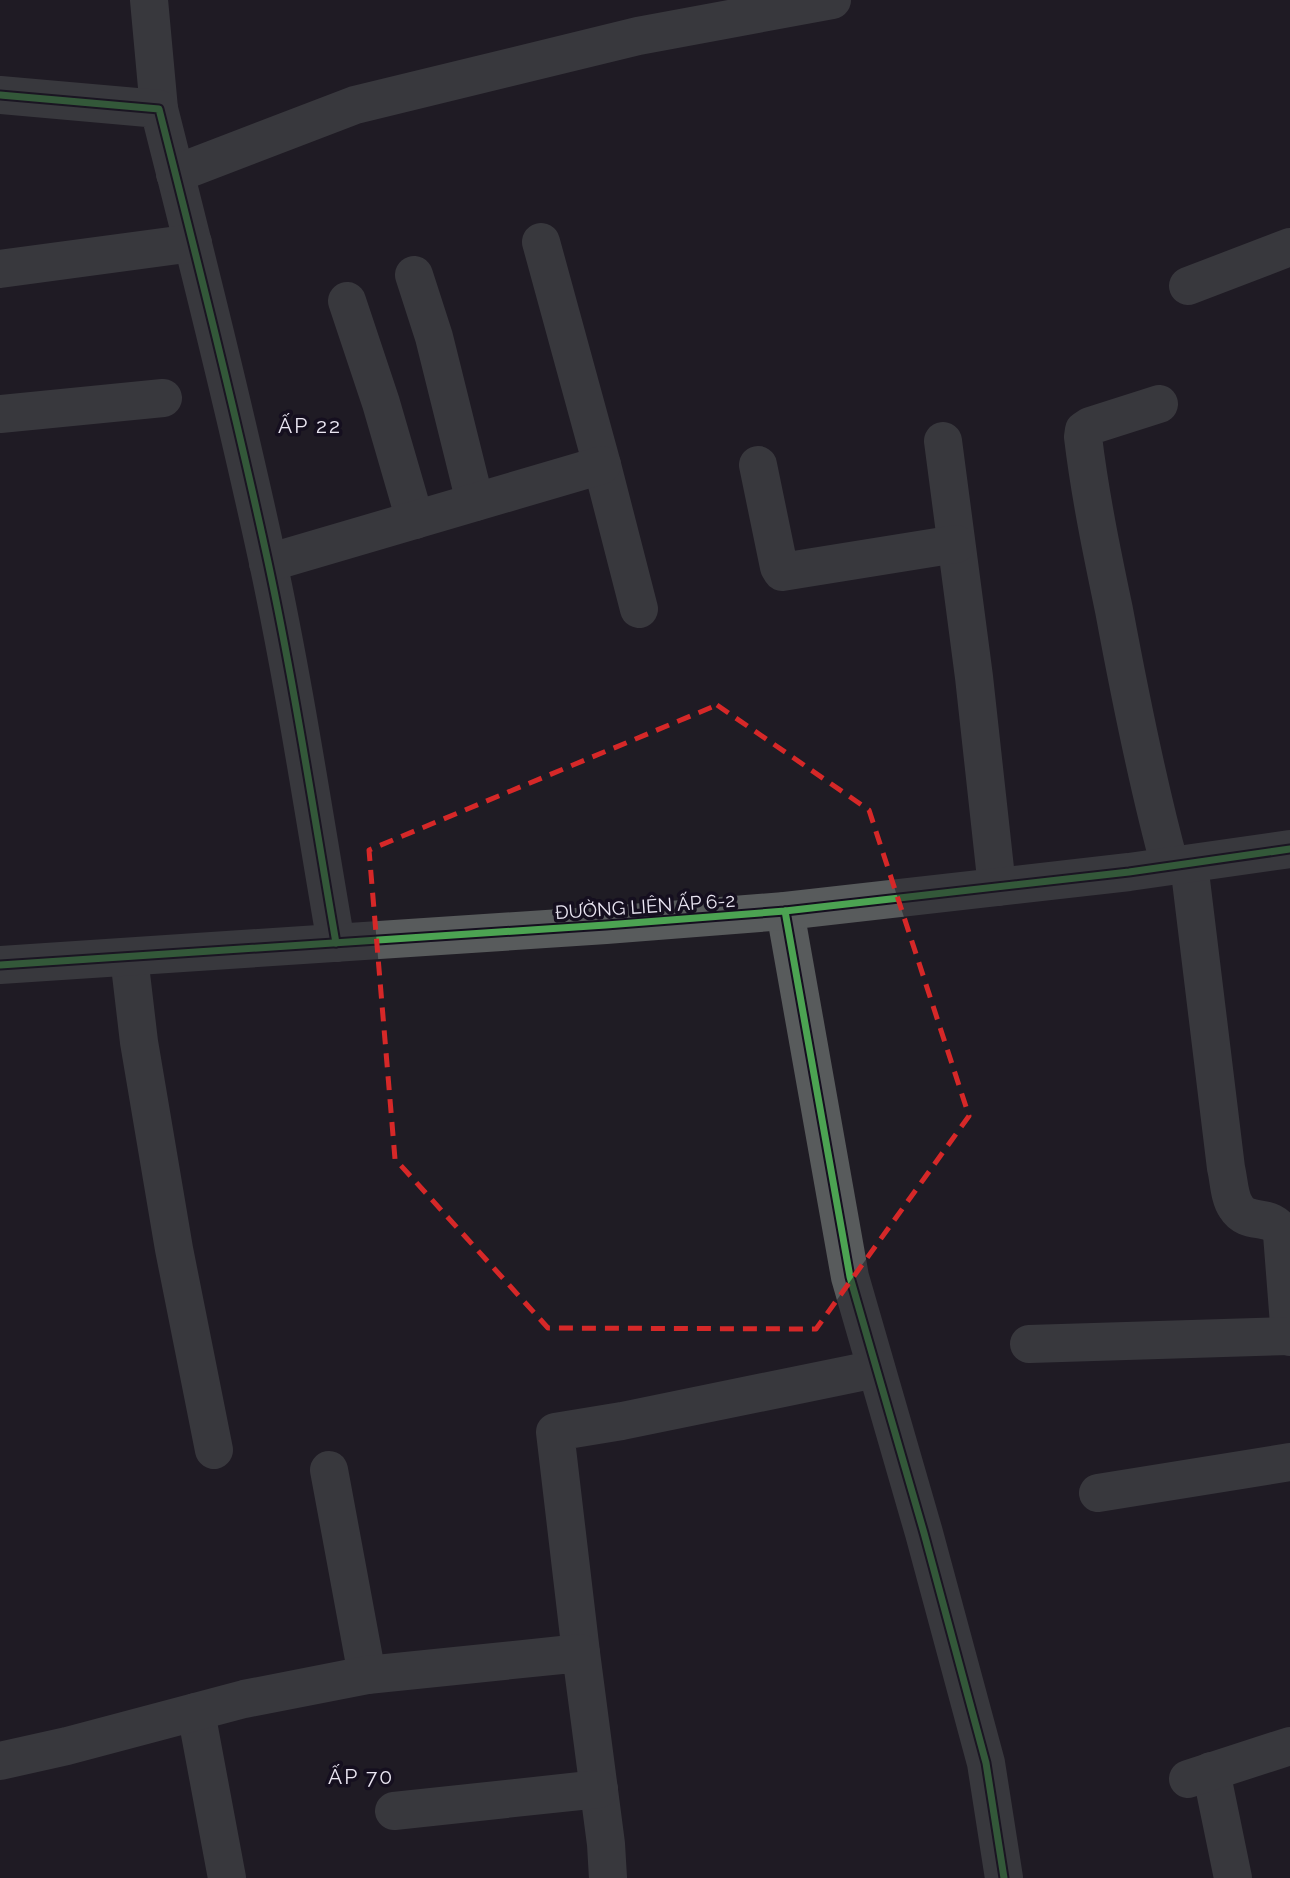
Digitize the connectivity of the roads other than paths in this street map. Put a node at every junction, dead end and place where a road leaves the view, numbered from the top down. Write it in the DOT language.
graph roads {
  1 [pos="149,0"];
  2 [pos="832,0"];
  3 [pos="0,95"];
  4 [pos="159,109"];
  5 [pos="176,174"];
  6 [pos="541,242"];
  7 [pos="193,243"];
  8 [pos="1289,249"];
  9 [pos="0,269"];
  10 [pos="414,275"];
  11 [pos="1188,286"];
  12 [pos="347,301"];
  13 [pos="163,398"];
  14 [pos="1159,404"];
  15 [pos="0,414"];
  16 [pos="943,441"];
  17 [pos="602,465"];
  18 [pos="758,465"];
  19 [pos="475,502"];
  20 [pos="415,520"];
  21 [pos="956,544"];
  22 [pos="268,563"];
  23 [pos="639,609"];
  24 [pos="1290,849"];
  25 [pos="1180,865"];
  26 [pos="997,887"];
  27 [pos="785,911"];
  28 [pos="335,943"];
  29 [pos="129,957"];
  30 [pos="0,965"];
  31 [pos="1290,1337"];
  32 [pos="1029,1344"];
  33 [pos="876,1368"];
  34 [pos="214,1450"];
  35 [pos="1290,1462"];
  36 [pos="329,1469"];
  37 [pos="1098,1493"];
  38 [pos="581,1654"];
  39 [pos="367,1675"];
  40 [pos="196,1712"];
  41 [pos="1290,1746"];
  42 [pos="0,1761"];
  43 [pos="599,1789"];
  44 [pos="394,1811"];
  45 [pos="227,1878"];
  46 [pos="608,1878"];
  47 [pos="1004,1878"];
  48 [pos="1233,1878"];
  1 -- 4 [label="street"];
  2 -- 5 [label="street"];
  3 -- 4 [label="street"];
  4 -- 5 [label="street"];
  5 -- 7 [label="street"];
  6 -- 17 [label="street"];
  7 -- 9 [label="street"];
  7 -- 22 [label="street"];
  8 -- 11 [label="street"];
  10 -- 19 [label="street"];
  12 -- 20 [label="street"];
  13 -- 15 [label="street"];
  14 -- 25 [label="street"];
  16 -- 21 [label="street"];
  17 -- 19 [label="street"];
  17 -- 23 [label="street"];
  18 -- 21 [label="street"];
  19 -- 20 [label="street"];
  20 -- 22 [label="street"];
  21 -- 26 [label="street"];
  22 -- 28 [label="street"];
  24 -- 25 [label="street, ĐƯỜNG LIÊN ẤP 6-2"];
  25 -- 26 [label="street, ĐƯỜNG LIÊN ẤP 6-2"];
  25 -- 31 [label="street"];
  26 -- 27 [label="street, ĐƯỜNG LIÊN ẤP 6-2"];
  27 -- 28 [label="street, ĐƯỜNG LIÊN ẤP 6-2"];
  27 -- 33 [label="street"];
  28 -- 29 [label="street, ĐƯỜNG LIÊN ẤP 6-2"];
  29 -- 30 [label="street, ĐƯỜNG LIÊN ẤP 6-2"];
  29 -- 34 [label="street"];
  31 -- 32 [label="street"];
  33 -- 38 [label="street"];
  33 -- 47 [label="street"];
  35 -- 37 [label="street"];
  36 -- 39 [label="street"];
  38 -- 39 [label="street"];
  38 -- 43 [label="street"];
  39 -- 40 [label="street"];
  40 -- 42 [label="street"];
  40 -- 45 [label="street"];
  41 -- 48 [label="street"];
  43 -- 44 [label="street"];
  43 -- 46 [label="street"];
}
